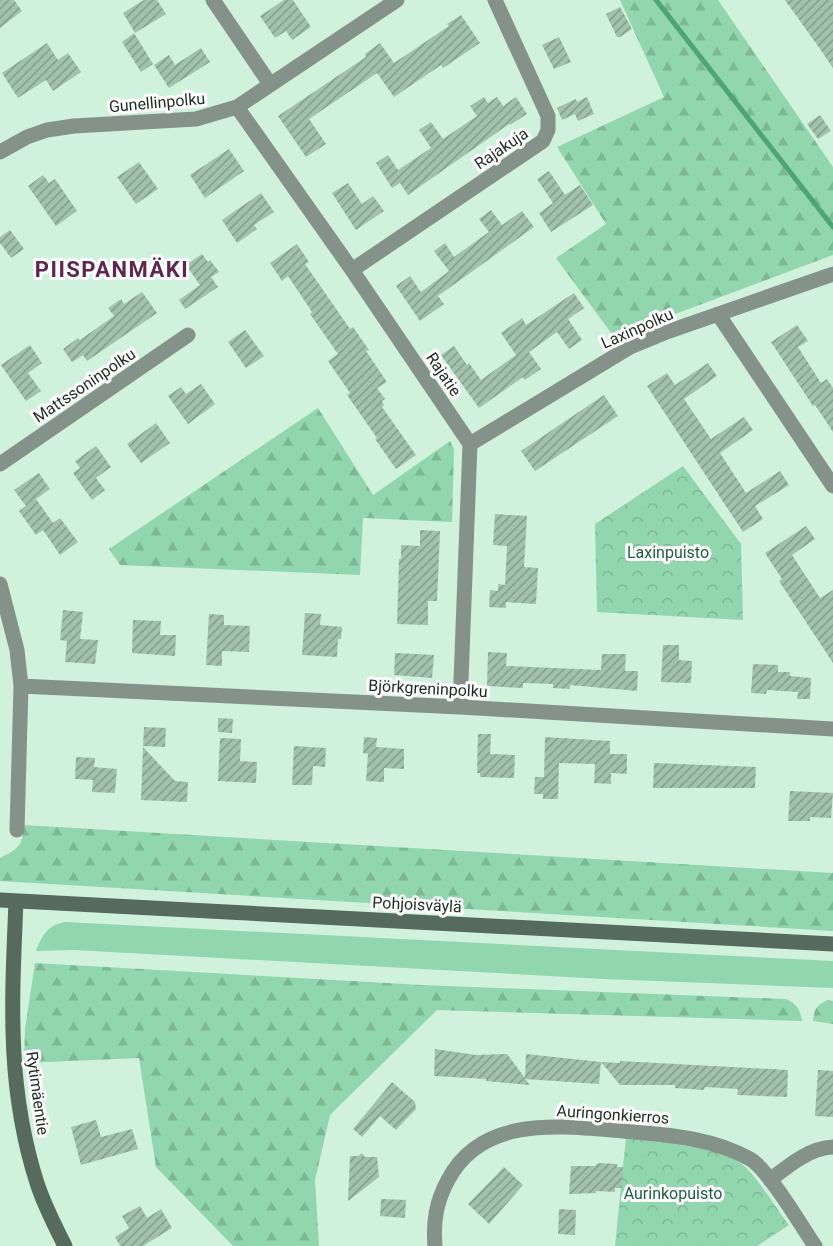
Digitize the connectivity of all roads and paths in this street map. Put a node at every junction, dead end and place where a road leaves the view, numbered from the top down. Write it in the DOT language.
graph roads {
  1 [pos="213,0"];
  2 [pos="397,0"];
  3 [pos="495,0"];
  4 [pos="270,84"];
  5 [pos="237,107"];
  6 [pos="0,152"];
  7 [pos="352,270"];
  8 [pos="833,274"];
  9 [pos="718,314"];
  10 [pos="188,335"];
  11 [pos="470,444"];
  12 [pos="0,464"];
  13 [pos="833,486"];
  14 [pos="0,584"];
  15 [pos="21,686"];
  16 [pos="459,707"];
  17 [pos="833,729"];
  18 [pos="18,830"];
  19 [pos="0,900"];
  20 [pos="16,901"];
  21 [pos="833,944"];
  22 [pos="833,1147"];
  23 [pos="770,1180"];
  24 [pos="65,1246"];
  25 [pos="435,1246"];
  26 [pos="815,1246"];
  1 -- 4 [label="street"];
  2 -- 4 [label="street, Gunellinpolku"];
  3 -- 7 [label="street, Rajakuja"];
  4 -- 5 [label="street, Gunellinpolku"];
  5 -- 6 [label="street, Gunellinpolku"];
  5 -- 7 [label="street, Rajatie"];
  7 -- 11 [label="street, Rajatie"];
  8 -- 9 [label="street, Laxinpolku"];
  9 -- 11 [label="street, Laxinpolku"];
  9 -- 13 [label="street"];
  10 -- 12 [label="street, Mattssoninpolku"];
  11 -- 16 [label="street"];
  14 -- 15 [label="street"];
  15 -- 16 [label="street, Björkgreninpolku"];
  15 -- 18 [label="street"];
  16 -- 17 [label="street, Björkgreninpolku"];
  19 -- 20 [label="main road, Pohjoisväylä"];
  20 -- 21 [label="main road, Pohjoisväylä"];
  20 -- 24 [label="main road, Rytimäentie"];
  22 -- 23 [label="street"];
  23 -- 25 [label="street, Auringonkierros"];
  23 -- 26 [label="street, Auringonkierros"];
}
